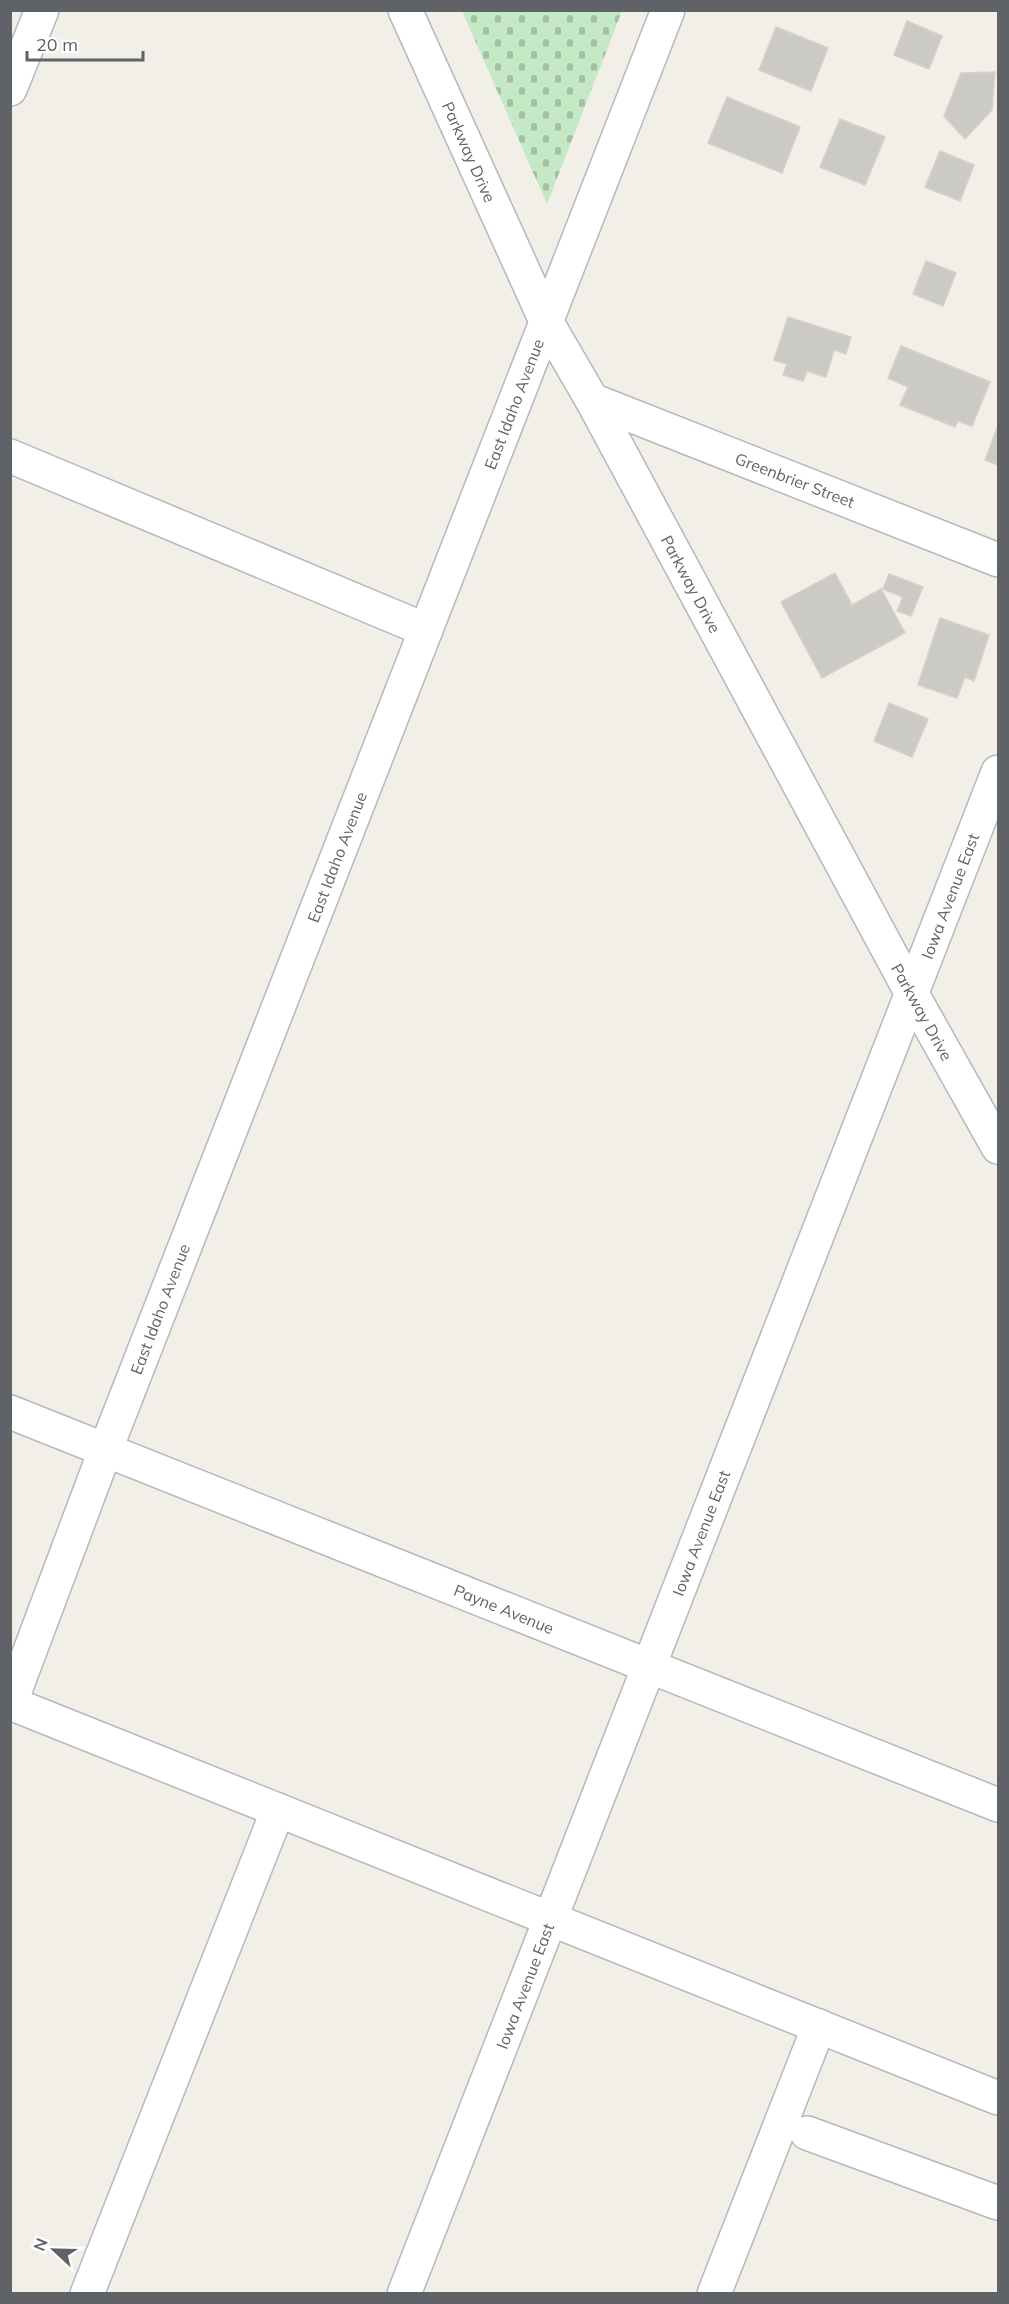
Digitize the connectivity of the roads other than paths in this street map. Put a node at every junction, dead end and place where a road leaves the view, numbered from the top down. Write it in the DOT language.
graph roads {
  1 [pos="42,10"];
  2 [pos="405,10"];
  3 [pos="668,10"];
  4 [pos="10,89"];
  5 [pos="546,321"];
  6 [pos="592,400"];
  7 [pos="10,456"];
  8 [pos="999,560"];
  9 [pos="426,630"];
  10 [pos="999,772"];
  11 [pos="912,994"];
  12 [pos="999,1147"];
  13 [pos="10,1412"];
  14 [pos="105,1450"];
  15 [pos="649,1666"];
  16 [pos="11,1704"];
  17 [pos="999,1806"];
  18 [pos="278,1810"];
  19 [pos="550,1920"];
  20 [pos="819,2026"];
  21 [pos="999,2098"];
  22 [pos="807,2133"];
  23 [pos="999,2203"];
  24 [pos="87,2294"];
  25 [pos="405,2294"];
  26 [pos="714,2294"];
  1 -- 4 [label="street"];
  2 -- 5 [label="street, Parkway Drive"];
  3 -- 5 [label="street, East Idaho Avenue"];
  5 -- 6 [label="street, Parkway Drive"];
  5 -- 9 [label="street, East Idaho Avenue"];
  6 -- 8 [label="street, Greenbrier Street"];
  6 -- 11 [label="street, Parkway Drive"];
  7 -- 9 [label="street"];
  9 -- 14 [label="street, East Idaho Avenue"];
  10 -- 11 [label="street, Iowa Avenue East"];
  11 -- 12 [label="street, Parkway Drive"];
  11 -- 15 [label="street, Iowa Avenue East"];
  13 -- 14 [label="street, Payne Avenue"];
  14 -- 15 [label="street, Payne Avenue"];
  14 -- 16 [label="street, East Idaho Avenue"];
  15 -- 17 [label="street, Payne Avenue"];
  15 -- 19 [label="street, Iowa Avenue East"];
  16 -- 18 [label="street"];
  18 -- 19 [label="street"];
  18 -- 24 [label="street"];
  19 -- 20 [label="street"];
  19 -- 25 [label="street, Iowa Avenue East"];
  20 -- 21 [label="street"];
  20 -- 26 [label="street"];
  22 -- 23 [label="street"];
}
